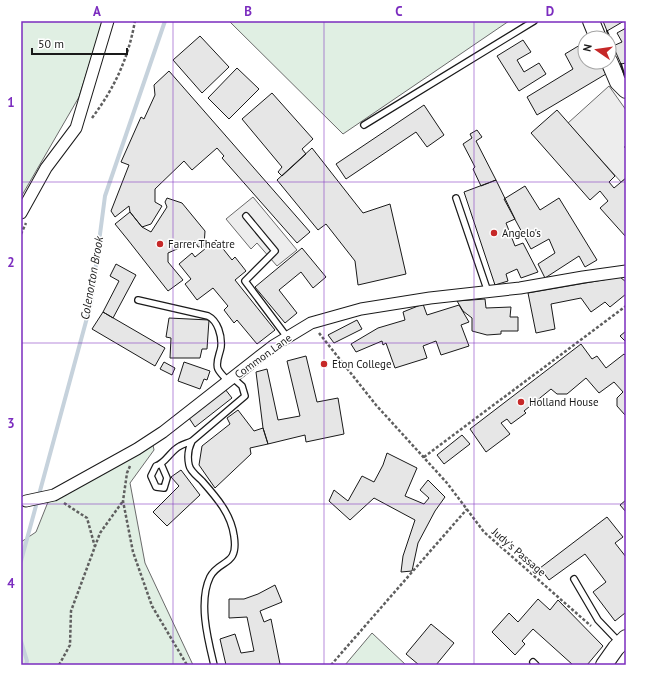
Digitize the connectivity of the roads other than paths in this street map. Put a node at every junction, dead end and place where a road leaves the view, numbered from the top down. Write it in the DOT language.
graph roads {
  1 [pos="108,21"];
  2 [pos="534,21"];
  3 [pos="613,70"];
  4 [pos="626,90"];
  5 [pos="364,125"];
  6 [pos="456,198"];
  7 [pos="21,213"];
  8 [pos="246,216"];
  9 [pos="626,272"];
  10 [pos="488,292"];
  11 [pos="138,300"];
  12 [pos="287,337"];
  13 [pos="230,380"];
  14 [pos="192,441"];
  15 [pos="161,464"];
  16 [pos="23,503"];
  17 [pos="574,579"];
  18 [pos="623,641"];
  19 [pos="214,665"];
  20 [pos="604,665"];
  1 -- 7 [label="street"];
  2 -- 5 [label="lane"];
  3 -- 4 [label="main road"];
  6 -- 10 [label="lane"];
  8 -- 12 [label="lane"];
  9 -- 10 [label="street, Common Lane"];
  10 -- 12 [label="street, Common Lane"];
  11 -- 13 [label="lane"];
  12 -- 13 [label="street, Common Lane"];
  13 -- 14 [label="lane"];
  13 -- 16 [label="street, Common Lane"];
  14 -- 15 [label="lane"];
  14 -- 19 [label="lane"];
  17 -- 18 [label="lane"];
  18 -- 20 [label="main road"];
}
